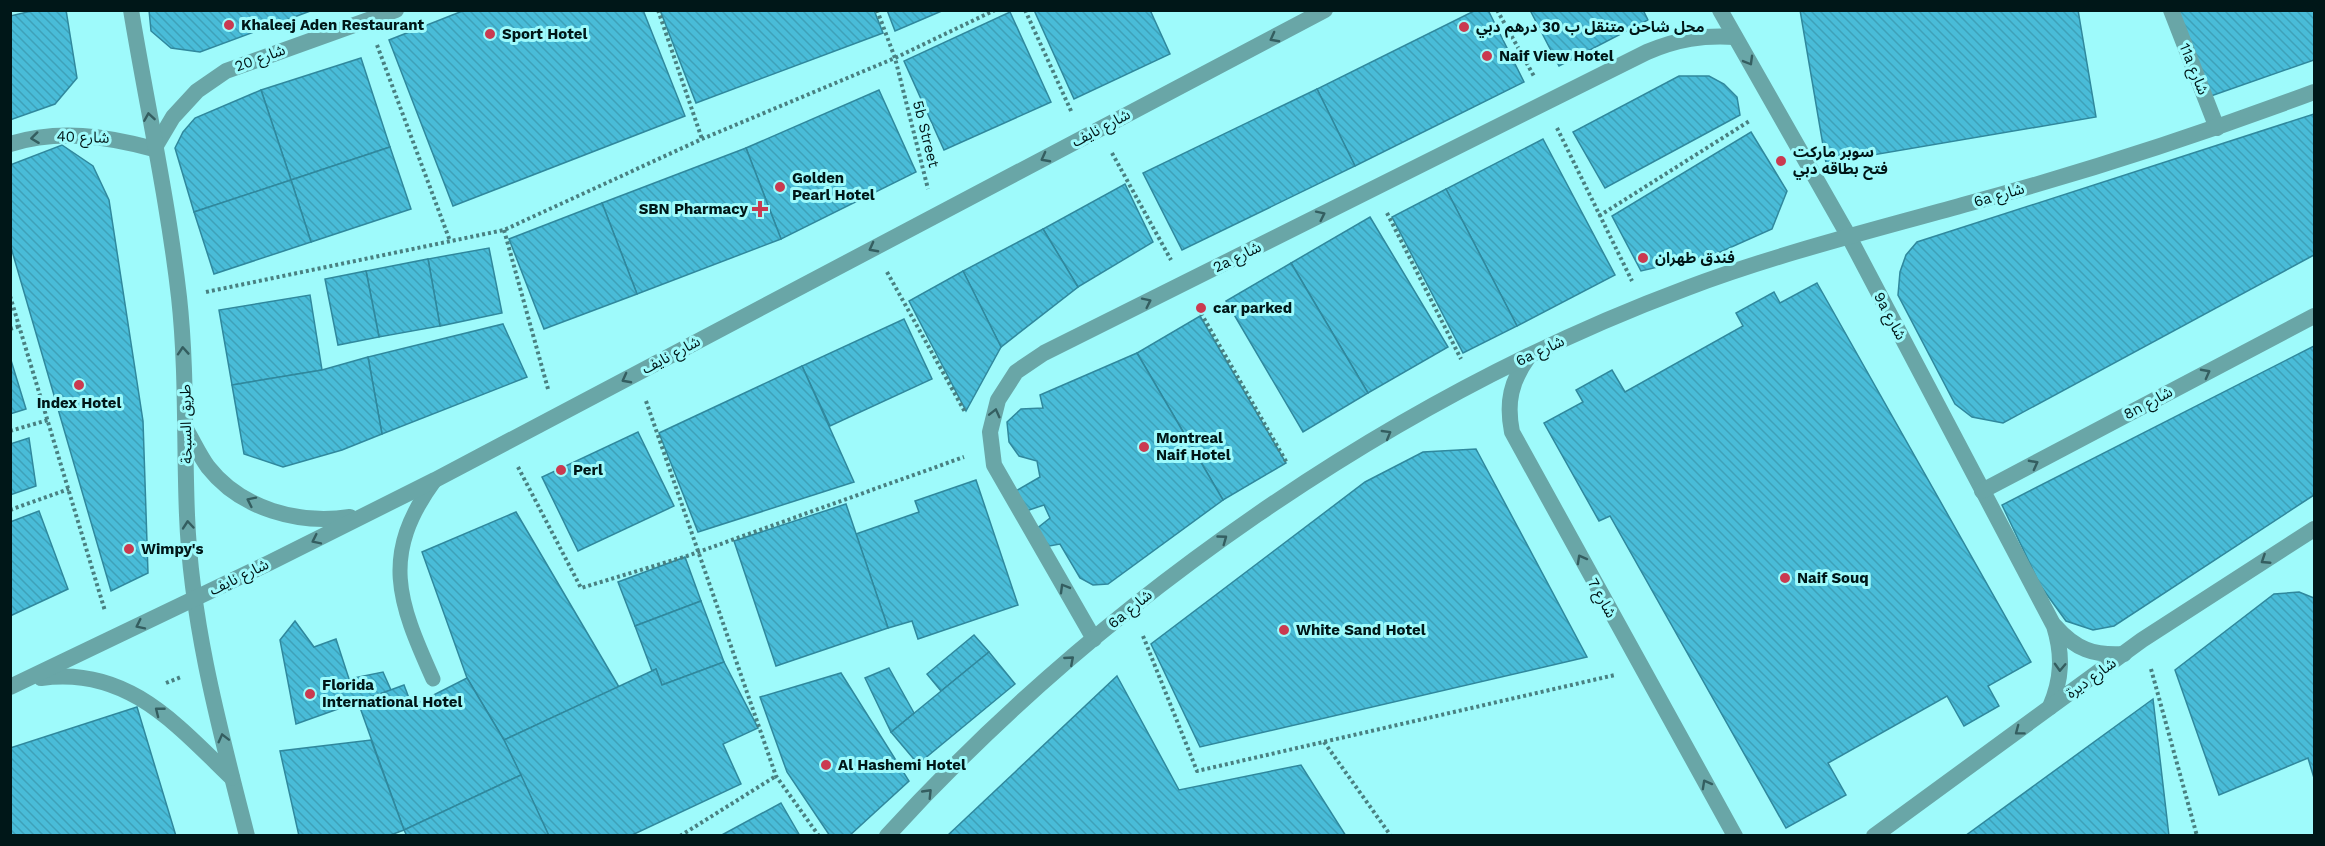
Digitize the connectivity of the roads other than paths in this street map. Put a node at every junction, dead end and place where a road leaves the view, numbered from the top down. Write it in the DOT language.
graph roads {
  1 [pos="131,10"];
  2 [pos="396,10"];
  3 [pos="1325,10"];
  4 [pos="1720,10"];
  5 [pos="2171,10"];
  6 [pos="1735,37"];
  7 [pos="2314,92"];
  8 [pos="2217,128"];
  9 [pos="10,144"];
  10 [pos="154,149"];
  11 [pos="1848,235"];
  12 [pos="2314,316"];
  13 [pos="1530,354"];
  14 [pos="187,431"];
  15 [pos="435,480"];
  16 [pos="1982,491"];
  17 [pos="368,514"];
  18 [pos="2314,529"];
  19 [pos="195,598"];
  20 [pos="2055,626"];
  21 [pos="1094,639"];
  22 [pos="2124,654"];
  23 [pos="434,679"];
  24 [pos="18,683"];
  25 [pos="2050,707"];
  26 [pos="233,779"];
  27 [pos="247,836"];
  28 [pos="887,836"];
  29 [pos="1735,836"];
  30 [pos="1874,836"];
  10 -- 1 [label="street, طريق السبخة, one-way"];
  2 -- 10 [label="street, شارع 20"];
  3 -- 15 [label="street, شارع نايف, one-way"];
  4 -- 6 [label="street, 9a شارع"];
  5 -- 8 [label="street, 11a شارع"];
  6 -- 11 [label="street, 9a شارع, one-way"];
  21 -- 6 [label="street, 2a شارع, one-way"];
  7 -- 8 [label="street, 6a شارع"];
  8 -- 11 [label="street, 6a شارع"];
  10 -- 9 [label="street, شارع 40, one-way"];
  14 -- 10 [label="street, طريق السبخة, one-way"];
  11 -- 13 [label="street, 6a شارع"];
  11 -- 16 [label="street, 9a شارع"];
  16 -- 12 [label="street, 8n شارع, one-way"];
  21 -- 13 [label="street, 6a شارع, one-way"];
  29 -- 13 [label="street, شارع 7, one-way"];
  17 -- 14 [label="street, one-way"];
  19 -- 14 [label="street, طريق السبخة, one-way"];
  15 -- 17 [label="street, شارع نايف"];
  15 -- 23 [label="lane"];
  16 -- 20 [label="street, 9a شارع"];
  17 -- 19 [label="street, شارع نايف, one-way"];
  18 -- 22 [label="street, شارع ديرة, one-way"];
  19 -- 24 [label="street, شارع نايف, one-way"];
  26 -- 19 [label="street, طريق السبخة, one-way"];
  20 -- 22 [label="street, 9a شارع"];
  20 -- 25 [label="street, 9a شارع, one-way"];
  28 -- 21 [label="street, 6a شارع, one-way"];
  22 -- 25 [label="street, شارع ديرة"];
  26 -- 24 [label="street, one-way"];
  25 -- 30 [label="street, شارع ديرة, one-way"];
  26 -- 27 [label="street, طريق السبخة"];
}
